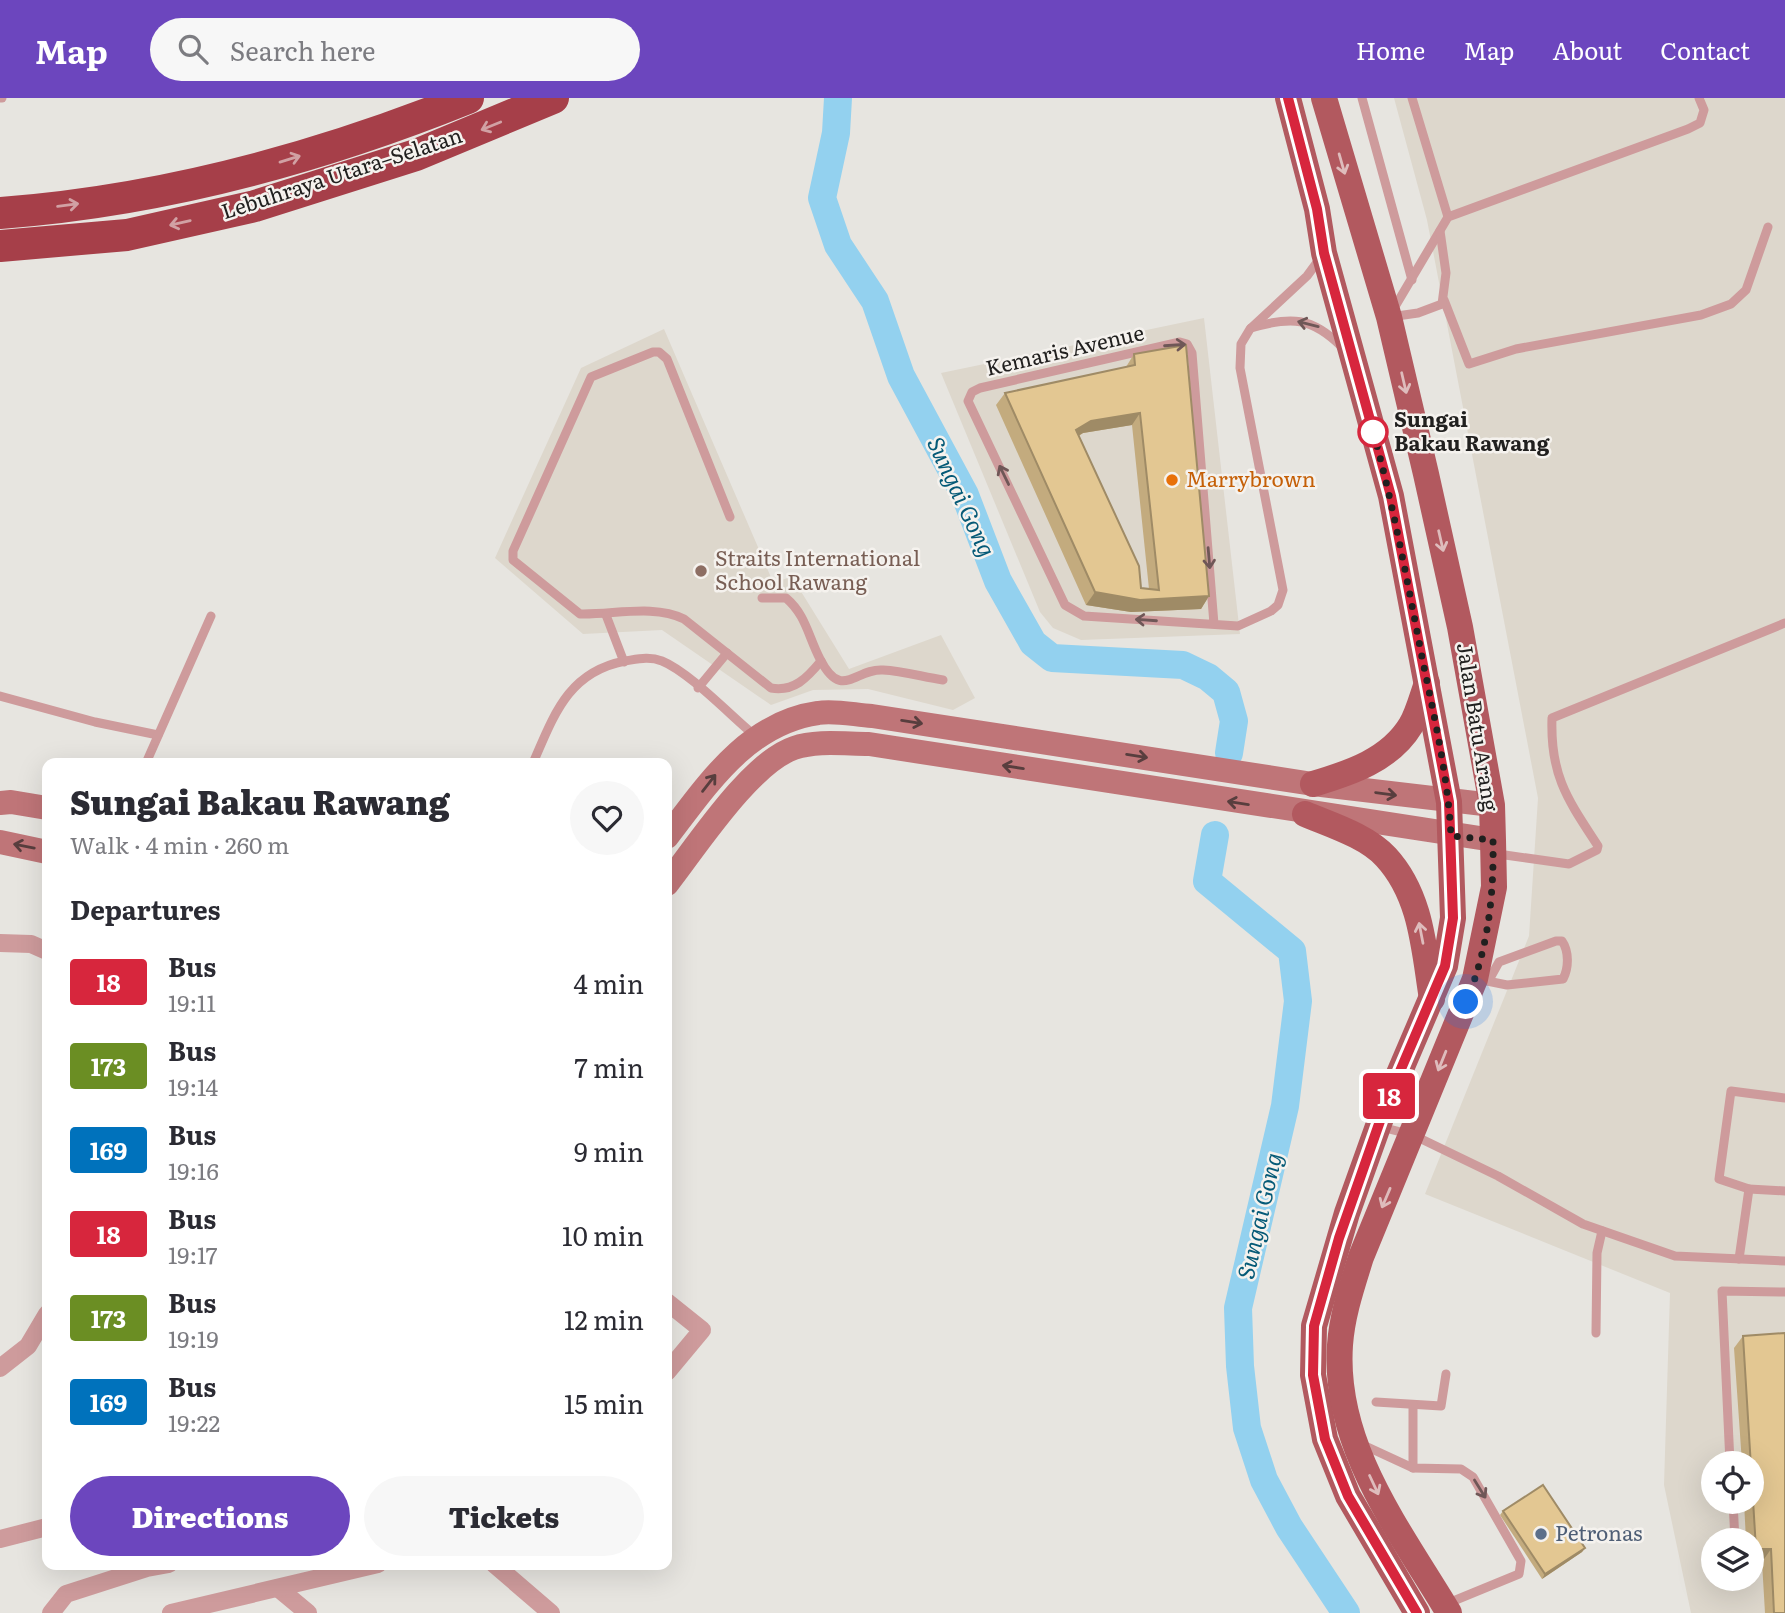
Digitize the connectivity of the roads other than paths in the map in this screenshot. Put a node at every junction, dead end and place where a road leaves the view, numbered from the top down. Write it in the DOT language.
graph roads {
  1 [pos="468,98"];
  2 [pos="553,98"];
  3 [pos="1288,98"];
  4 [pos="1324,98"];
  5 [pos="1362,98"];
  6 [pos="1412,98"];
  7 [pos="1699,98"];
  8 [pos="0,213"];
  9 [pos="1448,217"];
  10 [pos="1768,228"];
  11 [pos="1440,231"];
  12 [pos="0,246"];
  13 [pos="1324,253"];
  14 [pos="1412,280"];
  15 [pos="1444,300"];
  16 [pos="1389,317"];
  17 [pos="1250,329"];
  18 [pos="1354,358"];
  19 [pos="730,517"];
  20 [pos="762,598"];
  21 [pos="606,615"];
  22 [pos="211,617"];
  23 [pos="1785,623"];
  24 [pos="1214,624"];
  25 [pos="727,653"];
  26 [pos="821,661"];
  27 [pos="624,662"];
  28 [pos="943,680"];
  29 [pos="1427,681"];
  30 [pos="698,688"];
  31 [pos="0,696"];
  32 [pos="158,735"];
  33 [pos="756,737"];
  34 [pos="148,758"];
  35 [pos="535,758"];
  36 [pos="773,758"];
  37 [pos="1313,784"];
  38 [pos="1449,802"];
  39 [pos="0,803"];
  40 [pos="1492,805"];
  41 [pos="42,807"];
  42 [pos="1306,814"];
  43 [pos="672,830"];
  44 [pos="1451,836"];
  45 [pos="0,842"];
  46 [pos="1493,847"];
  47 [pos="42,851"];
  48 [pos="672,878"];
  49 [pos="0,943"];
  50 [pos="42,949"];
  51 [pos="1482,980"];
  52 [pos="1432,1001"];
  53 [pos="1785,1098"];
  54 [pos="1378,1126"];
  55 [pos="1413,1135"];
  56 [pos="1749,1189"];
  57 [pos="1785,1191"];
  58 [pos="1602,1231"];
  59 [pos="1739,1259"];
  60 [pos="1785,1261"];
  61 [pos="1785,1292"];
  62 [pos="672,1306"];
  63 [pos="42,1322"];
  64 [pos="1596,1333"];
  65 [pos="672,1366"];
  66 [pos="0,1368"];
  67 [pos="1446,1374"];
  68 [pos="1376,1402"];
  69 [pos="1413,1405"];
  70 [pos="1353,1441"];
  71 [pos="1730,1451"];
  72 [pos="1413,1468"];
  73 [pos="42,1529"];
  74 [pos="0,1539"];
  75 [pos="141,1570"];
  76 [pos="352,1570"];
  77 [pos="501,1570"];
  78 [pos="278,1588"];
  79 [pos="1446,1609"];
  80 [pos="51,1613"];
  81 [pos="171,1613"];
  82 [pos="308,1613"];
  83 [pos="551,1613"];
  84 [pos="1417,1613"];
  8 -- 1 [label="highway, Lebuhraya Utara–Selatan, one-way"];
  2 -- 12 [label="highway, Lebuhraya Utara–Selatan, one-way"];
  3 -- 13 [label="main road, Jalan Batu Arang"];
  4 -- 16 [label="main road, Jalan Batu Arang, one-way"];
  5 -- 14 [label="lane"];
  6 -- 9 [label="lane"];
  7 -- 9 [label="lane"];
  9 -- 11 [label="lane"];
  10 -- 15 [label="lane"];
  11 -- 14 [label="lane"];
  11 -- 15 [label="lane"];
  13 -- 17 [label="lane"];
  13 -- 18 [label="main road, Jalan Batu Arang"];
  14 -- 16 [label="lane"];
  15 -- 16 [label="lane"];
  16 -- 40 [label="main road, Jalan Batu Arang, one-way"];
  18 -- 17 [label="lane, one-way"];
  17 -- 24 [label="lane, Kemaris Avenue"];
  18 -- 29 [label="main road, Jalan Batu Arang"];
  19 -- 21 [label="lane"];
  20 -- 26 [label="lane"];
  21 -- 25 [label="lane"];
  21 -- 27 [label="lane"];
  22 -- 32 [label="lane"];
  23 -- 46 [label="lane"];
  24 -- 24 [label="lane, Kemaris Avenue, one-way"];
  25 -- 26 [label="lane"];
  25 -- 30 [label="lane"];
  26 -- 28 [label="lane"];
  27 -- 30 [label="lane"];
  27 -- 35 [label="lane"];
  29 -- 37 [label="main road"];
  29 -- 38 [label="main road, Jalan Batu Arang"];
  30 -- 33 [label="lane"];
  31 -- 32 [label="lane"];
  32 -- 34 [label="lane"];
  33 -- 36 [label="lane"];
  33 -- 37 [label="street, one-way"];
  43 -- 33 [label="street, one-way"];
  42 -- 36 [label="street, one-way"];
  36 -- 48 [label="street"];
  37 -- 38 [label="street, one-way"];
  38 -- 40 [label="street"];
  38 -- 44 [label="main road, Jalan Batu Arang"];
  39 -- 41 [label="street"];
  40 -- 46 [label="main road, Jalan Batu Arang"];
  42 -- 44 [label="street"];
  52 -- 42 [label="main road, one-way"];
  44 -- 46 [label="street"];
  44 -- 52 [label="main road, Jalan Batu Arang"];
  47 -- 45 [label="street, one-way"];
  46 -- 51 [label="main road, Jalan Batu Arang"];
  49 -- 50 [label="street"];
  51 -- 51 [label="lane"];
  51 -- 55 [label="main road, Jalan Batu Arang, one-way"];
  52 -- 54 [label="main road, Jalan Batu Arang"];
  53 -- 56 [label="lane"];
  54 -- 55 [label="lane"];
  54 -- 84 [label="main road, Jalan Batu Arang"];
  55 -- 58 [label="lane"];
  55 -- 70 [label="main road, Jalan Batu Arang, one-way"];
  56 -- 57 [label="lane"];
  56 -- 59 [label="lane"];
  58 -- 59 [label="lane"];
  58 -- 64 [label="lane"];
  59 -- 60 [label="lane"];
  61 -- 71 [label="lane"];
  62 -- 65 [label="street"];
  63 -- 66 [label="street"];
  67 -- 69 [label="lane"];
  68 -- 69 [label="lane"];
  69 -- 72 [label="lane"];
  70 -- 72 [label="lane"];
  70 -- 79 [label="main road, Jalan Batu Arang, one-way"];
  72 -- 79 [label="lane, one-way"];
  73 -- 74 [label="street"];
  75 -- 80 [label="street"];
  76 -- 78 [label="street"];
  77 -- 83 [label="street"];
  78 -- 81 [label="street"];
  78 -- 82 [label="street"];
}
